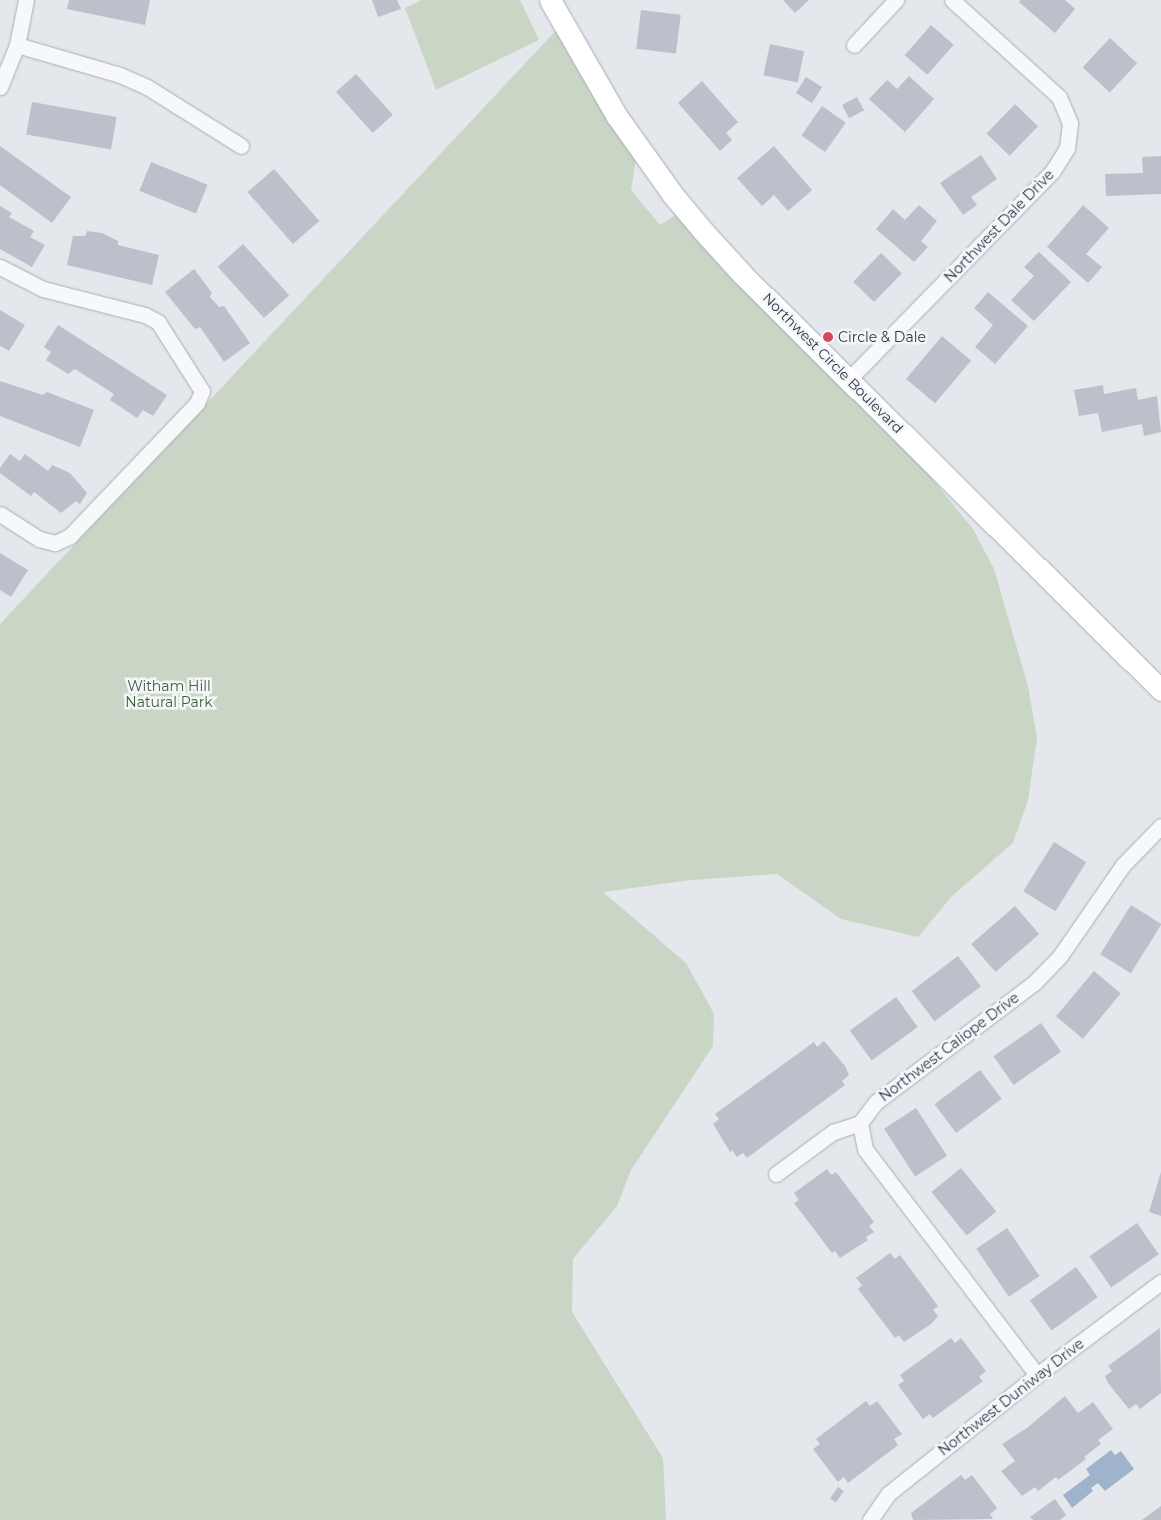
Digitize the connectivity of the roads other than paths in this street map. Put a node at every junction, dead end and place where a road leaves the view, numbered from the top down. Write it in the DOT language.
graph roads {
  1 [pos="26,0"];
  2 [pos="550,0"];
  3 [pos="896,0"];
  4 [pos="952,0"];
  5 [pos="854,44"];
  6 [pos="17,45"];
  7 [pos="0,87"];
  8 [pos="241,146"];
  9 [pos="0,267"];
  10 [pos="850,378"];
  11 [pos="0,514"];
  12 [pos="1161,690"];
  13 [pos="1161,826"];
  14 [pos="860,1123"];
  15 [pos="776,1174"];
  16 [pos="1161,1282"];
  17 [pos="1037,1375"];
  18 [pos="870,1520"];
  1 -- 6 [label="street"];
  2 -- 10 [label="main road, Northwest Circle Boulevard"];
  3 -- 5 [label="street"];
  4 -- 10 [label="street, Northwest Dale Drive"];
  6 -- 7 [label="street"];
  6 -- 8 [label="street"];
  9 -- 11 [label="street"];
  10 -- 12 [label="main road, Northwest Circle Boulevard"];
  13 -- 14 [label="street, Northwest Caliope Drive"];
  14 -- 15 [label="street"];
  14 -- 17 [label="street"];
  16 -- 17 [label="street, Northwest Duniway Drive"];
  17 -- 18 [label="street, Northwest Duniway Drive"];
}
